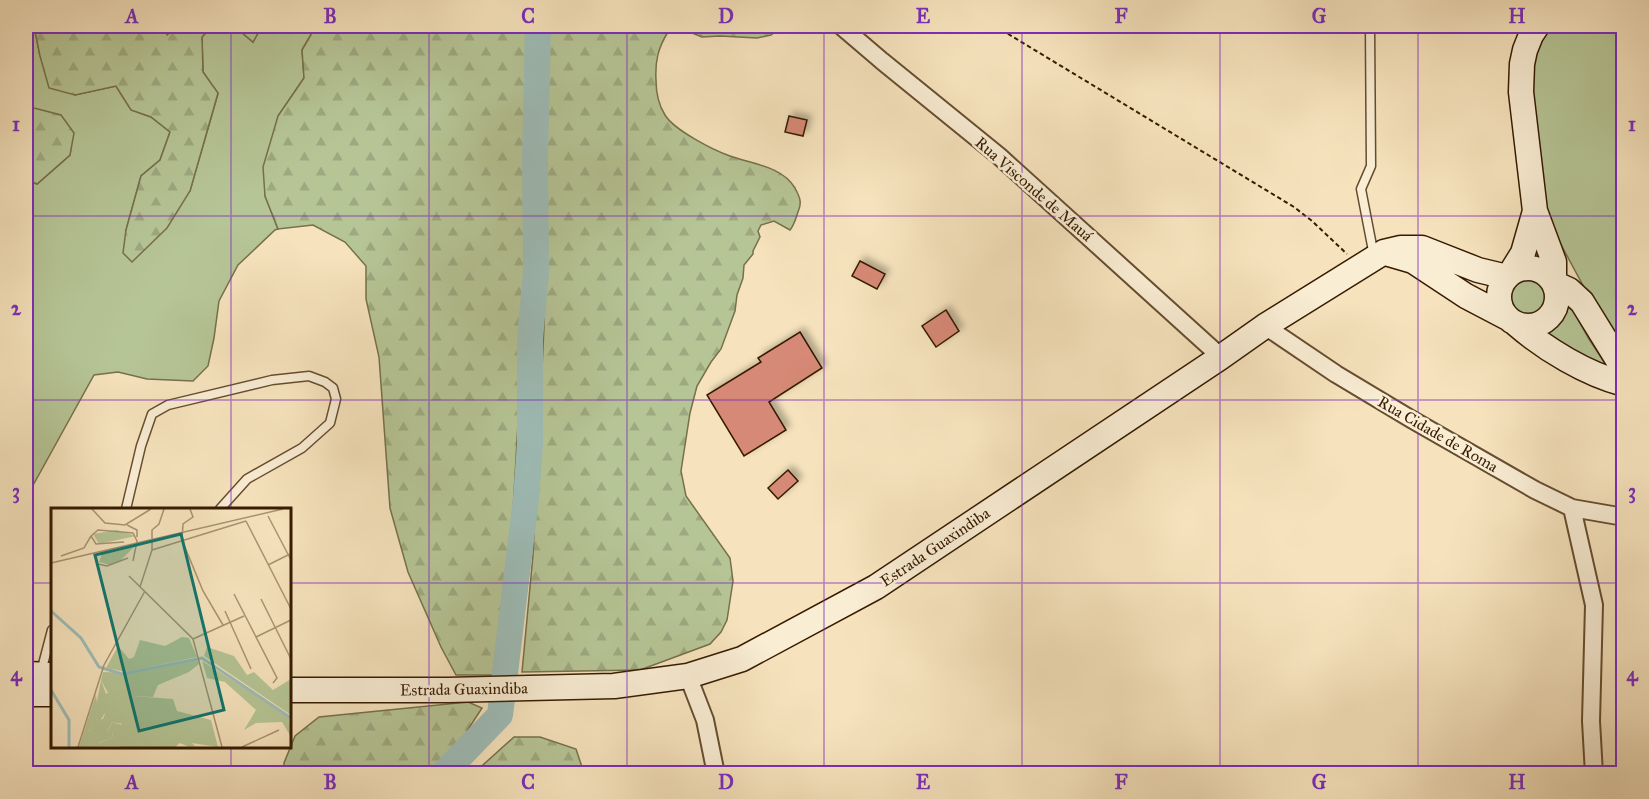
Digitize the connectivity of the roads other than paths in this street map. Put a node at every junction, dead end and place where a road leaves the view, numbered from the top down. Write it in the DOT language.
graph roads {
  1 [pos="842,26"];
  2 [pos="1370,26"];
  3 [pos="1537,26"];
  4 [pos="1535,211"];
  5 [pos="1373,259"];
  6 [pos="1508,275"];
  7 [pos="1555,283"];
  8 [pos="1512,321"];
  9 [pos="1265,326"];
  10 [pos="1221,357"];
  11 [pos="1623,370"];
  12 [pos="1623,384"];
  13 [pos="126,508"];
  14 [pos="222,508"];
  15 [pos="1572,508"];
  16 [pos="1623,517"];
  17 [pos="51,634"];
  18 [pos="688,676"];
  19 [pos="39,684"];
  20 [pos="291,690"];
  21 [pos="716,774"];
  22 [pos="1594,774"];
  1 -- 10 [label="street, Rua Visconde de Mauá"];
  2 -- 5 [label="lane"];
  3 -- 4 [label="street"];
  4 -- 6 [label="street"];
  4 -- 7 [label="street"];
  5 -- 6 [label="street"];
  5 -- 8 [label="street"];
  5 -- 9 [label="street, Estrada Guaxindiba"];
  6 -- 7 [label="street"];
  6 -- 8 [label="street"];
  7 -- 8 [label="street"];
  7 -- 11 [label="street"];
  8 -- 12 [label="street"];
  9 -- 10 [label="street, Estrada Guaxindiba"];
  9 -- 15 [label="street, Rua Cidade de Roma"];
  10 -- 18 [label="street, Estrada Guaxindiba"];
  13 -- 14 [label="lane"];
  15 -- 16 [label="street, Rua Cidade de Roma"];
  15 -- 22 [label="street"];
  17 -- 19 [label="lane"];
  18 -- 20 [label="street, Estrada Guaxindiba"];
  18 -- 21 [label="street"];
}
